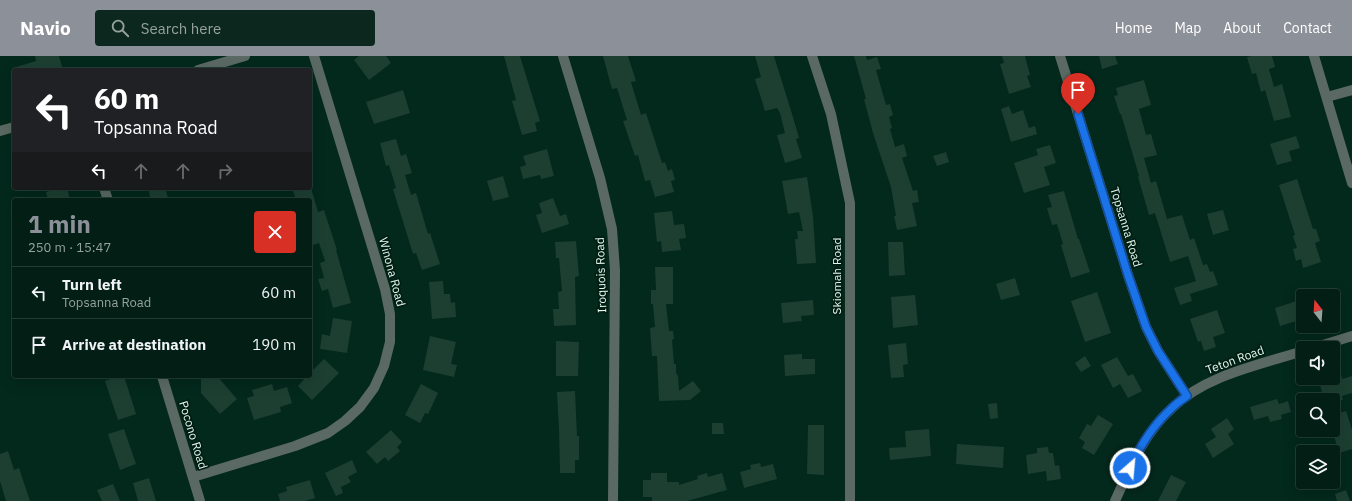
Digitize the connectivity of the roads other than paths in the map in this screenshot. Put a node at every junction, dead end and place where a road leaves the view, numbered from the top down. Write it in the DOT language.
graph roads {
  1 [pos="245,56"];
  2 [pos="314,56"];
  3 [pos="563,56"];
  4 [pos="812,56"];
  5 [pos="1060,56"];
  6 [pos="1314,56"];
  7 [pos="205,68"];
  8 [pos="1352,90"];
  9 [pos="1327,98"];
  10 [pos="12,128"];
  11 [pos="0,131"];
  12 [pos="1352,183"];
  13 [pos="1352,336"];
  14 [pos="1336,341"];
  15 [pos="1296,353"];
  16 [pos="163,378"];
  17 [pos="1187,396"];
  18 [pos="193,477"];
  19 [pos="200,501"];
  20 [pos="613,501"];
  21 [pos="850,501"];
  22 [pos="1115,501"];
  1 -- 7 [label="street"];
  2 -- 18 [label="street, Winona Road"];
  3 -- 20 [label="street, Iroquois Road"];
  4 -- 21 [label="street, Skiomah Road"];
  5 -- 17 [label="street, Topsanna Road"];
  6 -- 9 [label="street"];
  8 -- 9 [label="street"];
  9 -- 12 [label="street"];
  10 -- 11 [label="street"];
  13 -- 14 [label="street"];
  15 -- 17 [label="street, Teton Road"];
  16 -- 18 [label="street, Pocono Road"];
  17 -- 22 [label="street, Teton Road"];
  18 -- 19 [label="street, Pocono Road"];
}
